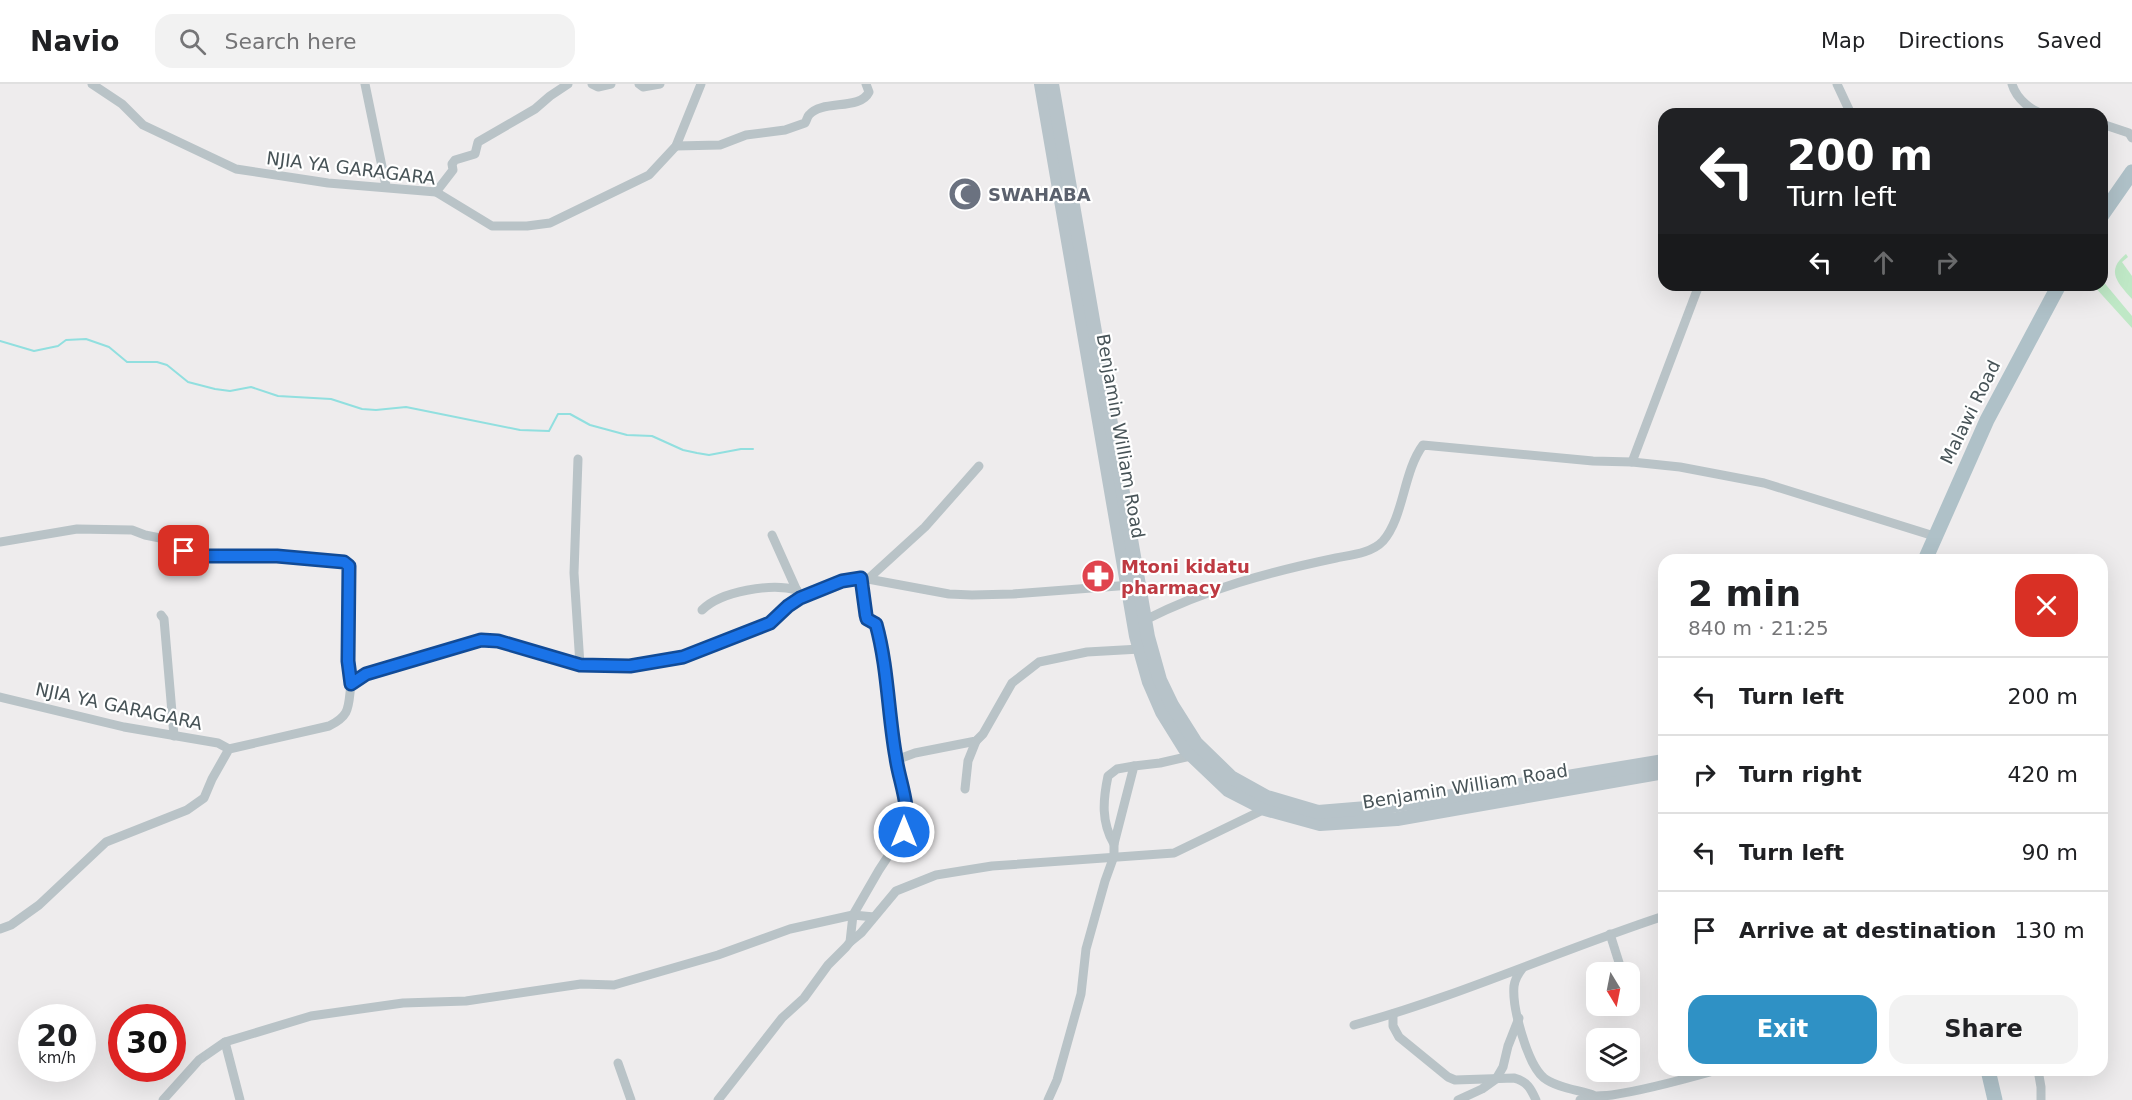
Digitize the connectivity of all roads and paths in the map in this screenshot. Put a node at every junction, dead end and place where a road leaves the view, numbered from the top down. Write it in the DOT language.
graph roads {
  1 [pos="92,84"];
  2 [pos="365,84"];
  3 [pos="568,84"];
  4 [pos="592,84"];
  5 [pos="611,84"];
  6 [pos="639,84"];
  7 [pos="660,84"];
  8 [pos="701,84"];
  9 [pos="866,84"];
  10 [pos="1041,84"];
  11 [pos="1052,84"];
  12 [pos="1837,84"];
  13 [pos="2012,84"];
  14 [pos="1848,108"];
  15 [pos="2031,108"];
  16 [pos="2108,126"];
  17 [pos="2132,138"];
  18 [pos="676,146"];
  19 [pos="2132,172"];
  20 [pos="386,186"];
  21 [pos="436,192"];
  22 [pos="2108,206"];
  23 [pos="1697,291"];
  24 [pos="2056,291"];
  25 [pos="578,459"];
  26 [pos="1632,462"];
  27 [pos="979,466"];
  28 [pos="772,535"];
  29 [pos="1934,536"];
  30 [pos="0,542"];
  31 [pos="1926,554"];
  32 [pos="865,578"];
  33 [pos="1134,585"];
  34 [pos="799,594"];
  35 [pos="702,610"];
  36 [pos="161,615"];
  37 [pos="1145,620"];
  38 [pos="1140,649"];
  39 [pos="580,665"];
  40 [pos="351,684"];
  41 [pos="0,698"];
  42 [pos="174,736"];
  43 [pos="976,741"];
  44 [pos="229,749"];
  45 [pos="1197,753"];
  46 [pos="896,760"];
  47 [pos="1658,762"];
  48 [pos="1134,766"];
  49 [pos="1658,773"];
  50 [pos="965,789"];
  51 [pos="1265,809"];
  52 [pos="1114,844"];
  53 [pos="1114,856"];
  54 [pos="874,917"];
  55 [pos="1658,918"];
  56 [pos="852,920"];
  57 [pos="865,928"];
  58 [pos="0,929"];
  59 [pos="1610,934"];
  60 [pos="850,942"];
  61 [pos="1619,962"];
  62 [pos="1522,969"];
  63 [pos="1393,1014"];
  64 [pos="1519,1018"];
  65 [pos="1354,1025"];
  66 [pos="225,1042"];
  67 [pos="618,1063"];
  68 [pos="1696,1076"];
  69 [pos="1989,1076"];
  70 [pos="2038,1076"];
  71 [pos="1496,1079"];
  72 [pos="1593,1095"];
  73 [pos="163,1100"];
  74 [pos="240,1100"];
  75 [pos="631,1100"];
  76 [pos="718,1100"];
  77 [pos="1048,1100"];
  78 [pos="1458,1100"];
  79 [pos="1536,1100"];
  80 [pos="1580,1100"];
  81 [pos="1995,1100"];
  82 [pos="2041,1100"];
  1 -- 20 [label="street, NJIA YA GARAGARA"];
  2 -- 20 [label="street"];
  3 -- 21 [label="street"];
  4 -- 5 [label="street"];
  6 -- 7 [label="street"];
  8 -- 18 [label="street, NJIA YA GARAGARA"];
  9 -- 18 [label="street"];
  10 -- 33 [label="main road, Benjamin William Road"];
  11 -- 33 [label="main road, Benjamin William Road"];
  12 -- 14 [label="street"];
  13 -- 15 [label="street"];
  16 -- 17 [label="street"];
  18 -- 21 [label="street, NJIA YA GARAGARA"];
  19 -- 22 [label="main road"];
  20 -- 21 [label="street, NJIA YA GARAGARA"];
  23 -- 26 [label="street"];
  24 -- 29 [label="main road, Malawi Road"];
  25 -- 39 [label="street"];
  26 -- 29 [label="street"];
  26 -- 37 [label="street"];
  27 -- 32 [label="street"];
  28 -- 34 [label="street"];
  29 -- 31 [label="main road, Malawi Road"];
  30 -- 40 [label="street"];
  32 -- 33 [label="street"];
  32 -- 34 [label="street"];
  32 -- 46 [label="street"];
  33 -- 37 [label="main road, Benjamin William Road"];
  33 -- 38 [label="main road, Benjamin William Road"];
  34 -- 35 [label="street"];
  34 -- 39 [label="street"];
  36 -- 42 [label="street"];
  37 -- 45 [label="main road, Benjamin William Road"];
  38 -- 43 [label="street"];
  38 -- 45 [label="main road, Benjamin William Road"];
  39 -- 40 [label="street"];
  40 -- 44 [label="street"];
  41 -- 42 [label="street, NJIA YA GARAGARA"];
  42 -- 44 [label="street, NJIA YA GARAGARA"];
  43 -- 46 [label="street"];
  43 -- 50 [label="street"];
  44 -- 58 [label="street"];
  45 -- 47 [label="main road, Benjamin William Road"];
  45 -- 48 [label="street"];
  45 -- 51 [label="main road, Benjamin William Road"];
  46 -- 56 [label="street"];
  48 -- 52 [label="street"];
  48 -- 52 [label="street"];
  49 -- 51 [label="main road, Benjamin William Road"];
  51 -- 53 [label="street"];
  52 -- 53 [label="street"];
  53 -- 54 [label="street"];
  53 -- 77 [label="street"];
  54 -- 56 [label="street"];
  54 -- 57 [label="street"];
  55 -- 59 [label="street"];
  56 -- 57 [label="street"];
  56 -- 60 [label="street"];
  56 -- 66 [label="street"];
  57 -- 60 [label="street"];
  59 -- 61 [label="street"];
  59 -- 62 [label="street"];
  60 -- 76 [label="street"];
  62 -- 63 [label="street"];
  62 -- 64 [label="street"];
  63 -- 65 [label="street"];
  63 -- 71 [label="street"];
  64 -- 71 [label="street"];
  64 -- 72 [label="street"];
  66 -- 73 [label="street"];
  66 -- 74 [label="street"];
  67 -- 75 [label="street"];
  68 -- 72 [label="street"];
  69 -- 81 [label="main road"];
  70 -- 82 [label="street"];
  71 -- 78 [label="street"];
  71 -- 79 [label="street"];
  72 -- 80 [label="street"];
}
